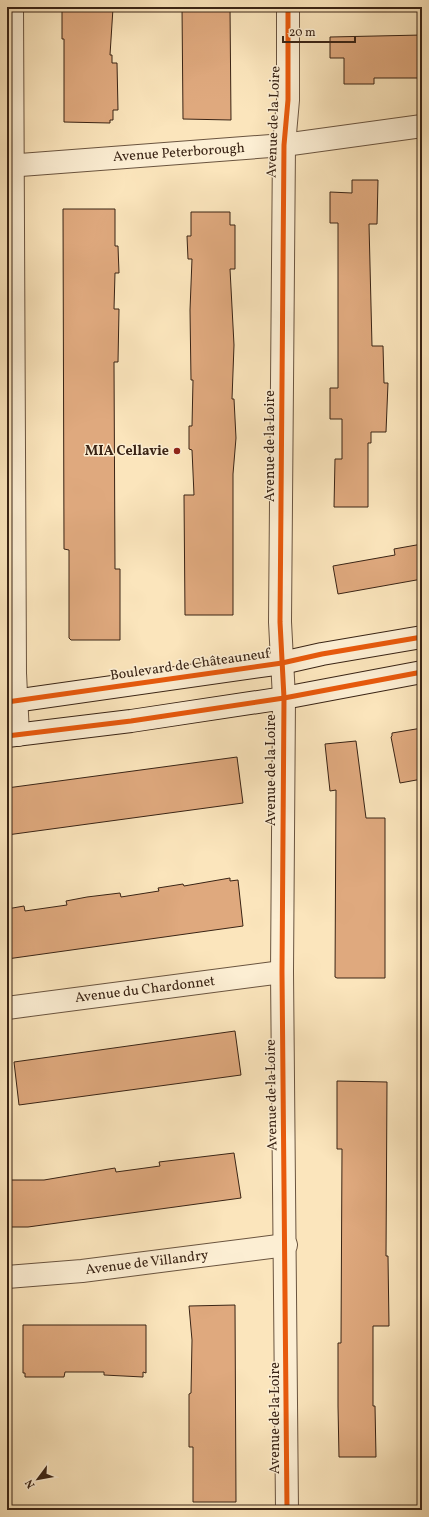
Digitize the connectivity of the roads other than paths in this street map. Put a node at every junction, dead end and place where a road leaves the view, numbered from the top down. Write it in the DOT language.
graph roads {
  1 [pos="12,7"];
  2 [pos="288,7"];
  3 [pos="422,126"];
  4 [pos="284,145"];
  5 [pos="10,166"];
  6 [pos="422,637"];
  7 [pos="282,663"];
  8 [pos="422,672"];
  9 [pos="284,698"];
  10 [pos="11,702"];
  11 [pos="13,736"];
  12 [pos="282,972"];
  13 [pos="7,1008"];
  14 [pos="286,1245"];
  15 [pos="7,1277"];
  16 [pos="287,1510"];
  1 -- 5 [label="street"];
  2 -- 4 [label="street, Avenue de la Loire"];
  3 -- 4 [label="street, Avenue Peterborough"];
  4 -- 5 [label="street, Avenue Peterborough"];
  4 -- 7 [label="street, Avenue de la Loire"];
  5 -- 10 [label="street"];
  6 -- 7 [label="street, Boulevard de Châteauneuf"];
  7 -- 9 [label="street, Avenue de la Loire"];
  7 -- 10 [label="street, Boulevard de Châteauneuf"];
  8 -- 9 [label="street"];
  9 -- 11 [label="street"];
  9 -- 12 [label="street, Avenue de la Loire"];
  10 -- 11 [label="street"];
  12 -- 13 [label="street, Avenue du Chardonnet"];
  12 -- 14 [label="street, Avenue de la Loire"];
  14 -- 15 [label="street, Avenue de Villandry"];
  14 -- 16 [label="street, Avenue de la Loire"];
}
